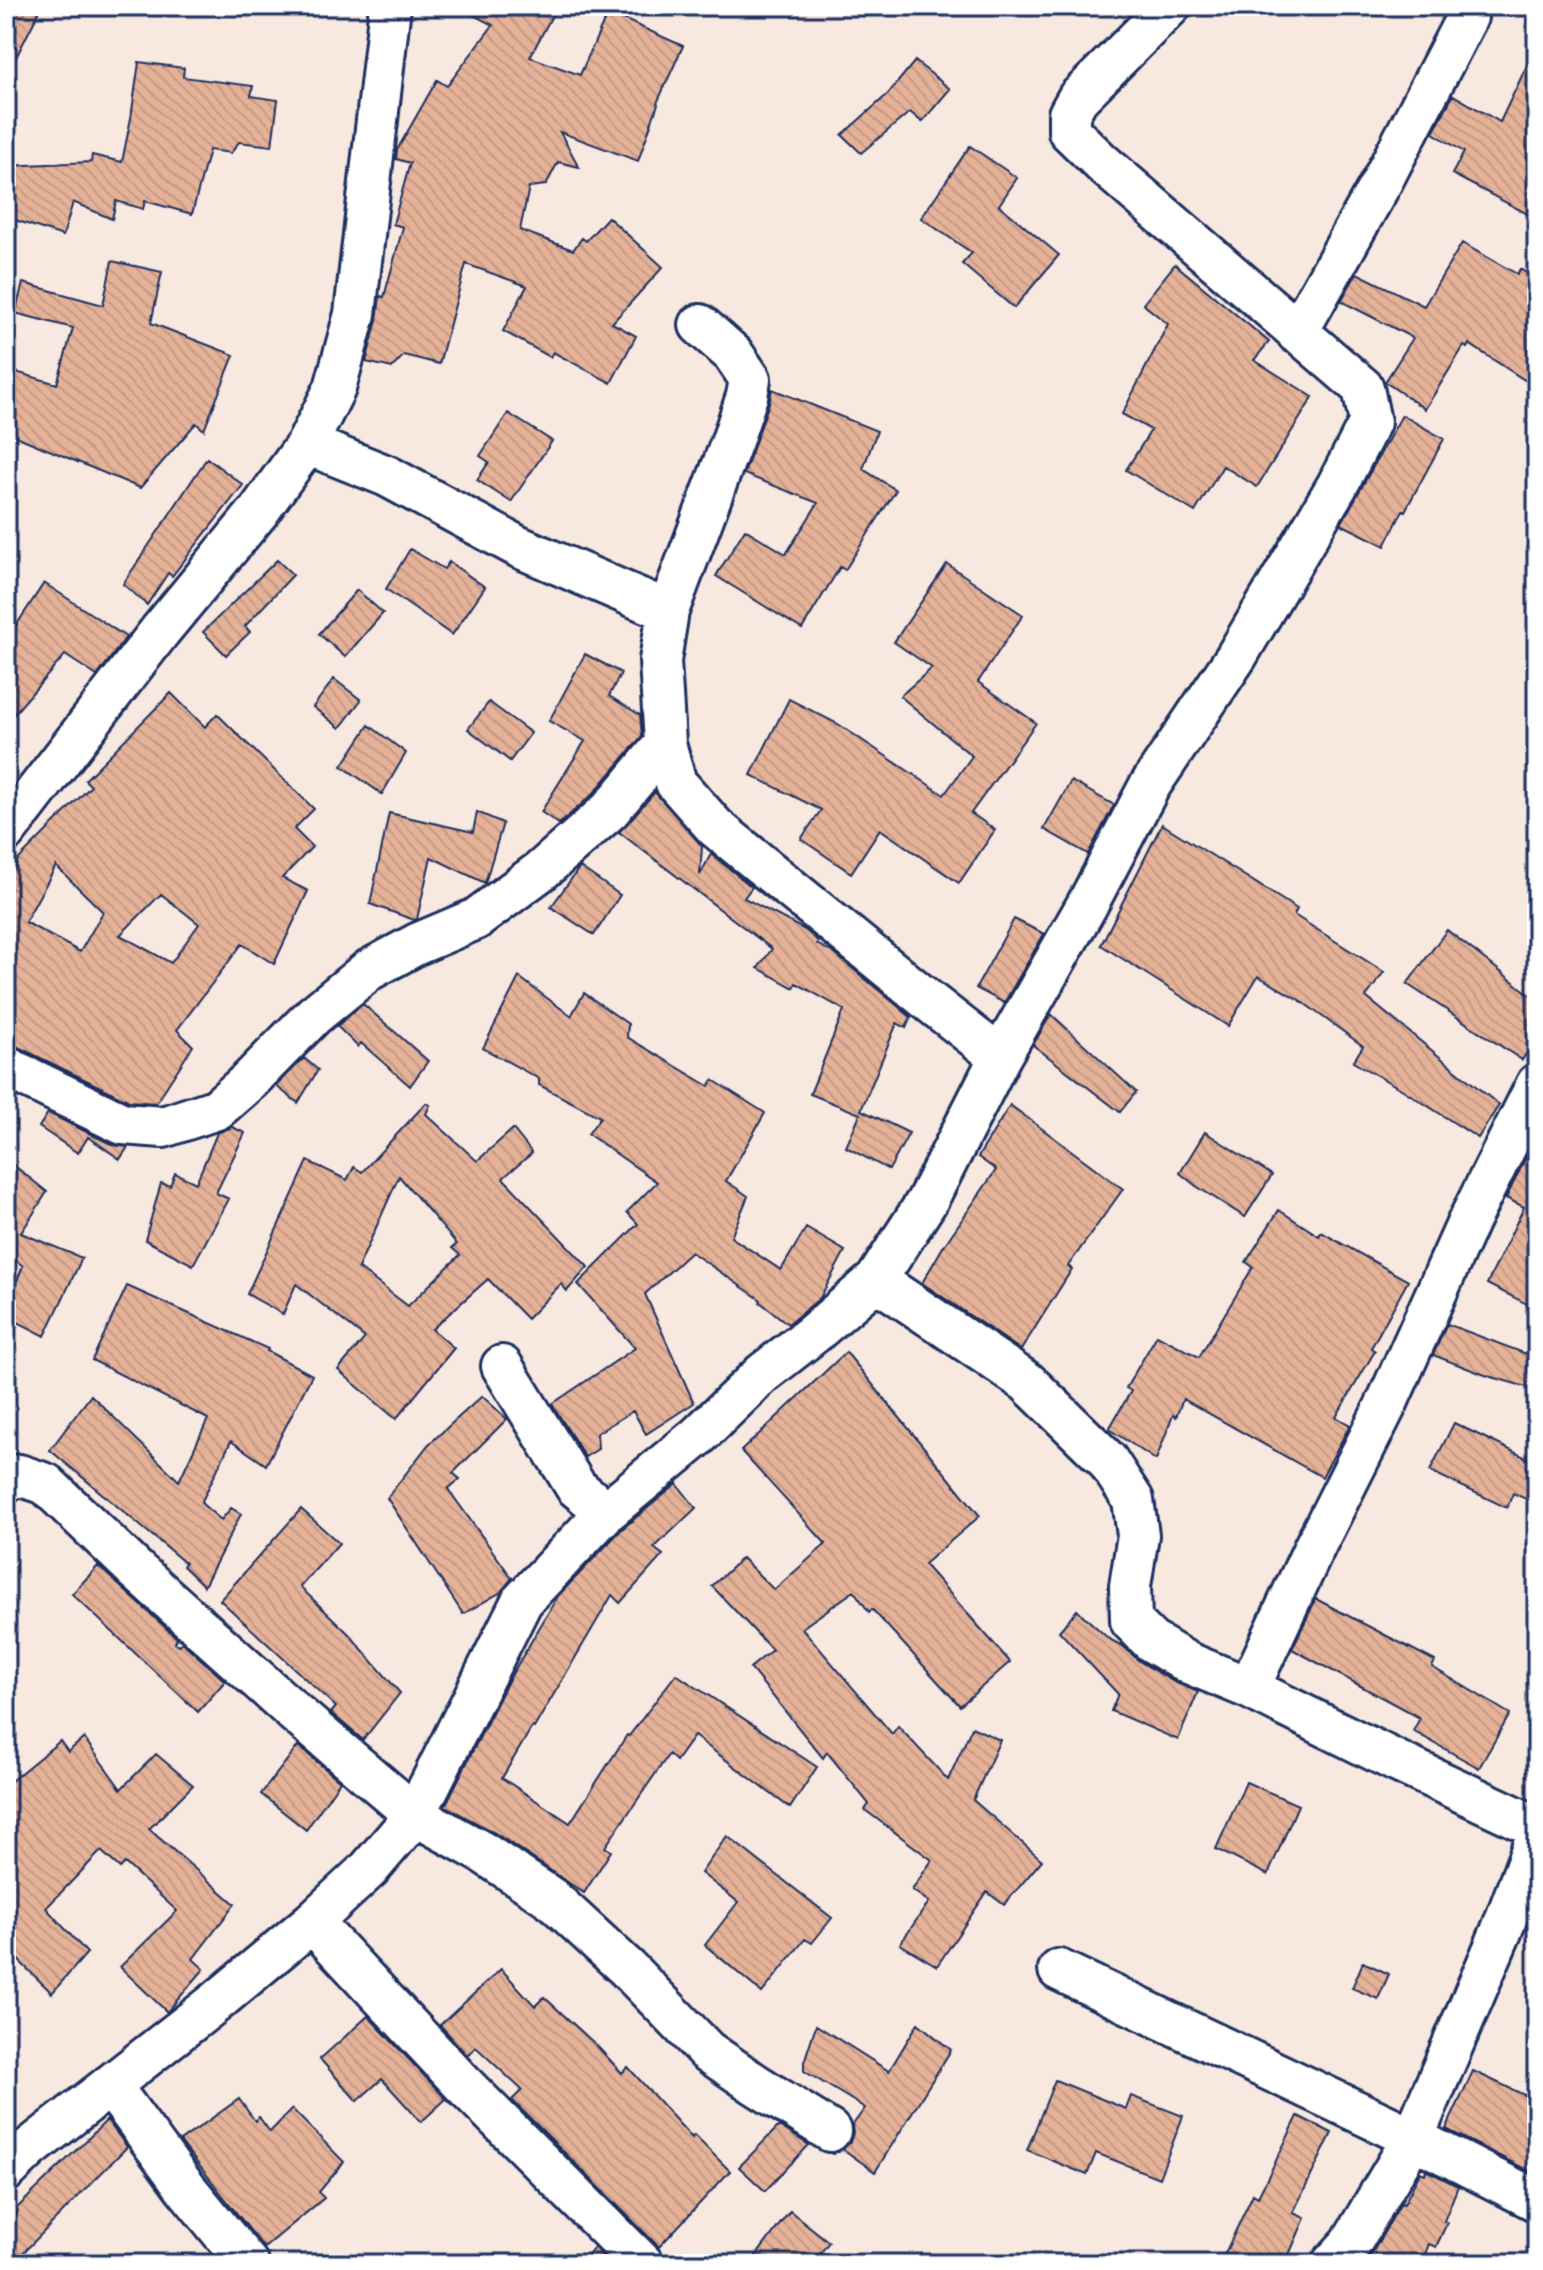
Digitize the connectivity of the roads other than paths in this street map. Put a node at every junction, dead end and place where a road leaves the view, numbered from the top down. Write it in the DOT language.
graph roads {
  1 [pos="390,6"];
  2 [pos="1170,6"];
  3 [pos="1467,17"];
  4 [pos="700,325"];
  5 [pos="1297,333"];
  6 [pos="307,444"];
  7 [pos="668,611"];
  8 [pos="665,744"];
  9 [pos="14,805"];
  10 [pos="1000,1057"];
  11 [pos="6,1067"];
  12 [pos="1537,1084"];
  13 [pos="876,1280"];
  14 [pos="502,1366"];
  15 [pos="6,1482"];
  16 [pos="606,1512"];
  17 [pos="1249,1688"];
  18 [pos="415,1815"];
  19 [pos="1537,1827"];
  20 [pos="1537,1836"];
  21 [pos="312,1922"];
  22 [pos="1059,1970"];
  23 [pos="110,2085"];
  24 [pos="830,2131"];
  25 [pos="1413,2138"];
  26 [pos="6,2171"];
  27 [pos="1537,2201"];
  28 [pos="248,2264"];
  29 [pos="643,2264"];
  30 [pos="1332,2264"];
  1 -- 6 [label="street"];
  2 -- 5 [label="street"];
  3 -- 5 [label="street"];
  4 -- 7 [label="street"];
  5 -- 10 [label="street"];
  6 -- 7 [label="street"];
  6 -- 9 [label="street"];
  7 -- 8 [label="street"];
  8 -- 10 [label="street"];
  8 -- 11 [label="street"];
  10 -- 13 [label="street"];
  12 -- 17 [label="street"];
  13 -- 16 [label="street"];
  13 -- 17 [label="street"];
  14 -- 16 [label="street"];
  15 -- 18 [label="street"];
  16 -- 18 [label="street"];
  17 -- 19 [label="street"];
  18 -- 21 [label="street"];
  18 -- 24 [label="street"];
  20 -- 25 [label="street"];
  21 -- 23 [label="street"];
  21 -- 29 [label="street"];
  22 -- 25 [label="street"];
  23 -- 26 [label="street"];
  23 -- 28 [label="street"];
  25 -- 27 [label="street"];
  25 -- 30 [label="street"];
}
